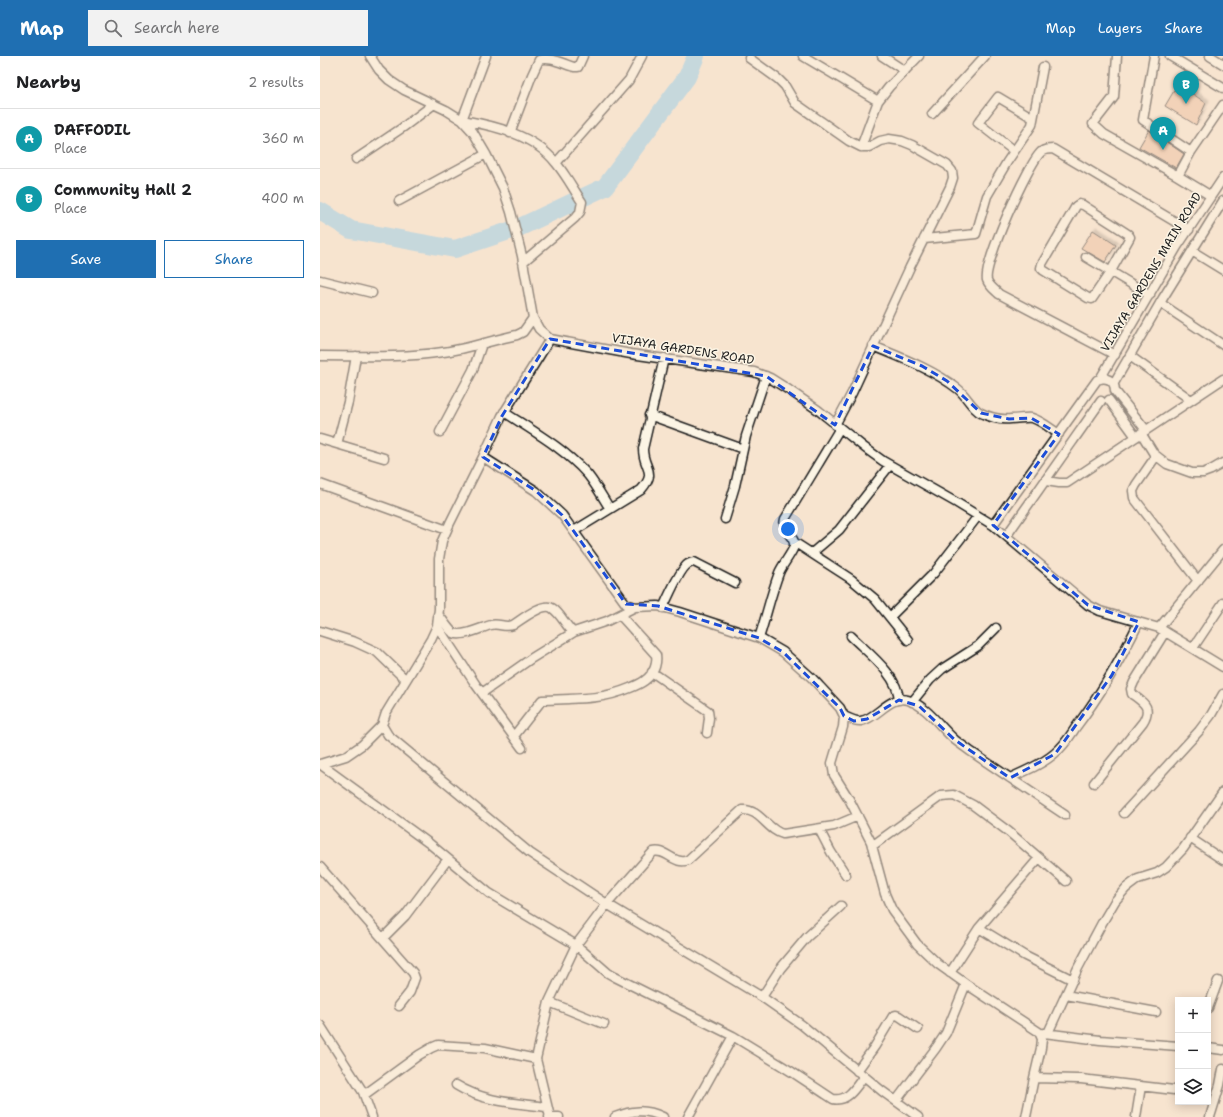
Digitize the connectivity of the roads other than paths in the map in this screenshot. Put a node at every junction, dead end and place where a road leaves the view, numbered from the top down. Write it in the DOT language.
graph roads {
  1 [pos="370,56"];
  2 [pos="486,56"];
  3 [pos="583,56"];
  4 [pos="642,56"];
  5 [pos="803,56"];
  6 [pos="882,56"];
  7 [pos="919,56"];
  8 [pos="985,56"];
  9 [pos="1117,56"];
  10 [pos="1154,56"];
  11 [pos="1170,56"];
  12 [pos="1210,56"];
  13 [pos="749,58"];
  14 [pos="1223,64"];
  15 [pos="1043,68"];
  16 [pos="905,71"];
  17 [pos="1223,88"];
  18 [pos="878,101"];
  19 [pos="434,104"];
  20 [pos="1223,105"];
  21 [pos="932,114"];
  22 [pos="1033,118"];
  23 [pos="462,120"];
  24 [pos="510,133"];
  25 [pos="861,147"];
  26 [pos="1014,151"];
  27 [pos="1192,152"];
  28 [pos="486,154"];
  29 [pos="356,159"];
  30 [pos="556,163"];
  31 [pos="1178,176"];
  32 [pos="1223,178"];
  33 [pos="1211,196"];
  34 [pos="398,201"];
  35 [pos="1223,201"];
  36 [pos="1189,230"];
  37 [pos="924,239"];
  38 [pos="1192,251"];
  39 [pos="1086,257"];
  40 [pos="522,259"];
  41 [pos="1223,270"];
  42 [pos="1111,271"];
  43 [pos="320,280"];
  44 [pos="372,293"];
  45 [pos="1150,295"];
  46 [pos="1160,303"];
  47 [pos="533,318"];
  48 [pos="550,339"];
  49 [pos="482,344"];
  50 [pos="1223,345"];
  51 [pos="873,346"];
  52 [pos="1115,355"];
  53 [pos="320,356"];
  54 [pos="356,356"];
  55 [pos="1130,356"];
  56 [pos="664,358"];
  57 [pos="766,376"];
  58 [pos="1223,378"];
  59 [pos="1100,379"];
  60 [pos="1093,386"];
  61 [pos="1114,387"];
  62 [pos="1105,400"];
  63 [pos="1191,400"];
  64 [pos="504,412"];
  65 [pos="650,415"];
  66 [pos="838,427"];
  67 [pos="440,432"];
  68 [pos="1059,434"];
  69 [pos="1141,434"];
  70 [pos="320,440"];
  71 [pos="337,444"];
  72 [pos="744,449"];
  73 [pos="1154,454"];
  74 [pos="483,457"];
  75 [pos="384,458"];
  76 [pos="1223,463"];
  77 [pos="890,466"];
  78 [pos="1046,481"];
  79 [pos="320,484"];
  80 [pos="610,509"];
  81 [pos="978,516"];
  82 [pos="725,519"];
  83 [pos="993,526"];
  84 [pos="447,530"];
  85 [pos="574,531"];
  86 [pos="1007,535"];
  87 [pos="794,542"];
  88 [pos="1223,550"];
  89 [pos="812,553"];
  90 [pos="1198,581"];
  91 [pos="735,582"];
  92 [pos="1223,603"];
  93 [pos="635,607"];
  94 [pos="663,608"];
  95 [pos="438,614"];
  96 [pos="620,615"];
  97 [pos="890,617"];
  98 [pos="1139,622"];
  99 [pos="437,626"];
  100 [pos="996,628"];
  101 [pos="1162,630"];
  102 [pos="320,631"];
  103 [pos="574,632"];
  104 [pos="852,636"];
  105 [pos="759,638"];
  106 [pos="908,640"];
  107 [pos="1192,648"];
  108 [pos="1223,667"];
  109 [pos="652,672"];
  110 [pos="406,680"];
  111 [pos="482,693"];
  112 [pos="1223,694"];
  113 [pos="899,700"];
  114 [pos="912,702"];
  115 [pos="844,716"];
  116 [pos="382,726"];
  117 [pos="707,733"];
  118 [pos="514,736"];
  119 [pos="522,748"];
  120 [pos="320,764"];
  121 [pos="1010,778"];
  122 [pos="1094,783"];
  123 [pos="1223,792"];
  124 [pos="1124,813"];
  125 [pos="1065,815"];
  126 [pos="858,816"];
  127 [pos="819,829"];
  128 [pos="1190,838"];
  129 [pos="872,846"];
  130 [pos="1039,858"];
  131 [pos="448,859"];
  132 [pos="1223,860"];
  133 [pos="320,867"];
  134 [pos="846,874"];
  135 [pos="1066,881"];
  136 [pos="607,904"];
  137 [pos="841,906"];
  138 [pos="979,928"];
  139 [pos="383,938"];
  140 [pos="576,945"];
  141 [pos="950,972"];
  142 [pos="1073,980"];
  143 [pos="1218,981"];
  144 [pos="966,984"];
  145 [pos="1066,995"];
  146 [pos="762,997"];
  147 [pos="1211,1000"];
  148 [pos="549,1002"];
  149 [pos="399,1006"];
  150 [pos="1156,1012"];
  151 [pos="604,1024"];
  152 [pos="320,1025"];
  153 [pos="918,1029"];
  154 [pos="1039,1032"];
  155 [pos="1048,1033"];
  156 [pos="733,1036"];
  157 [pos="1175,1046"];
  158 [pos="1211,1048"];
  159 [pos="1223,1050"];
  160 [pos="536,1059"];
  161 [pos="1223,1068"];
  162 [pos="861,1073"];
  163 [pos="1034,1078"];
  164 [pos="456,1085"];
  165 [pos="1141,1086"];
  166 [pos="1174,1090"];
  167 [pos="364,1095"];
  168 [pos="896,1101"];
  169 [pos="547,1107"];
  170 [pos="372,1117"];
  171 [pos="550,1117"];
  172 [pos="559,1117"];
  173 [pos="614,1117"];
  174 [pos="663,1117"];
  175 [pos="688,1117"];
  176 [pos="918,1117"];
  177 [pos="1026,1117"];
  178 [pos="1136,1117"];
  179 [pos="1210,1117"];
  1 -- 19 [label="street"];
  2 -- 23 [label="street"];
  3 -- 24 [label="street"];
  4 -- 30 [label="street"];
  5 -- 18 [label="street"];
  6 -- 16 [label="street"];
  7 -- 16 [label="street"];
  8 -- 21 [label="street"];
  9 -- 31 [label="street"];
  10 -- 27 [label="street"];
  11 -- 17 [label="street"];
  12 -- 14 [label="street"];
  13 -- 25 [label="street"];
  15 -- 22 [label="street"];
  16 -- 18 [label="street"];
  18 -- 25 [label="street"];
  19 -- 23 [label="street"];
  19 -- 29 [label="street"];
  20 -- 27 [label="street"];
  22 -- 26 [label="street"];
  22 -- 26 [label="street"];
  23 -- 24 [label="street"];
  23 -- 28 [label="street"];
  24 -- 30 [label="street"];
  25 -- 37 [label="street"];
  26 -- 37 [label="street"];
  27 -- 31 [label="street"];
  28 -- 34 [label="street"];
  28 -- 40 [label="street"];
  30 -- 40 [label="street"];
  31 -- 33 [label="street"];
  32 -- 33 [label="street, VIJAYA GARDENS MAIN ROAD"];
  33 -- 36 [label="street, VIJAYA GARDENS MAIN ROAD"];
  35 -- 38 [label="street, VIJAYA GARDENS MAIN ROAD"];
  36 -- 45 [label="street, VIJAYA GARDENS MAIN ROAD"];
  36 -- 52 [label="street"];
  37 -- 51 [label="street"];
  38 -- 41 [label="street"];
  38 -- 46 [label="street, VIJAYA GARDENS MAIN ROAD"];
  39 -- 42 [label="street"];
  40 -- 47 [label="street"];
  42 -- 42 [label="street"];
  42 -- 45 [label="street"];
  43 -- 44 [label="street"];
  45 -- 52 [label="street, VIJAYA GARDENS MAIN ROAD"];
  46 -- 50 [label="street"];
  46 -- 55 [label="street, VIJAYA GARDENS MAIN ROAD"];
  47 -- 48 [label="street"];
  47 -- 49 [label="street"];
  48 -- 56 [label="street, VIJAYA GARDENS ROAD"];
  48 -- 64 [label="street"];
  49 -- 54 [label="street"];
  49 -- 67 [label="street"];
  51 -- 66 [label="street"];
  51 -- 68 [label="street"];
  52 -- 59 [label="street, VIJAYA GARDENS MAIN ROAD"];
  53 -- 54 [label="street"];
  54 -- 71 [label="street"];
  55 -- 61 [label="street, VIJAYA GARDENS MAIN ROAD"];
  55 -- 63 [label="street"];
  56 -- 57 [label="street, VIJAYA GARDENS ROAD"];
  56 -- 65 [label="street"];
  57 -- 66 [label="street, VIJAYA GARDENS ROAD"];
  57 -- 72 [label="street"];
  58 -- 63 [label="street"];
  59 -- 60 [label="street"];
  59 -- 61 [label="street"];
  60 -- 62 [label="street"];
  60 -- 68 [label="street"];
  61 -- 62 [label="street"];
  61 -- 69 [label="street"];
  62 -- 69 [label="street"];
  62 -- 78 [label="street"];
  63 -- 69 [label="street"];
  64 -- 74 [label="street"];
  64 -- 80 [label="street"];
  65 -- 72 [label="street"];
  65 -- 80 [label="street"];
  66 -- 77 [label="street, VIJAYA GARDENS ROAD"];
  66 -- 87 [label="street"];
  68 -- 83 [label="street"];
  69 -- 73 [label="street"];
  69 -- 78 [label="street"];
  70 -- 71 [label="street"];
  71 -- 75 [label="street"];
  72 -- 82 [label="street"];
  73 -- 76 [label="street"];
  73 -- 90 [label="street"];
  74 -- 84 [label="street"];
  74 -- 85 [label="street"];
  77 -- 81 [label="street, VIJAYA GARDENS ROAD"];
  77 -- 89 [label="street"];
  78 -- 86 [label="street"];
  79 -- 84 [label="street"];
  80 -- 85 [label="street"];
  81 -- 83 [label="street, VIJAYA GARDENS ROAD"];
  81 -- 97 [label="street"];
  83 -- 86 [label="street, VIJAYA GARDENS ROAD"];
  84 -- 95 [label="street"];
  85 -- 93 [label="street"];
  86 -- 98 [label="street, VIJAYA GARDENS ROAD"];
  87 -- 89 [label="street"];
  87 -- 105 [label="street"];
  88 -- 90 [label="street"];
  89 -- 97 [label="street"];
  90 -- 101 [label="street"];
  91 -- 94 [label="street"];
  92 -- 107 [label="street"];
  93 -- 94 [label="street"];
  93 -- 96 [label="street"];
  94 -- 105 [label="street"];
  95 -- 99 [label="street"];
  95 -- 103 [label="street"];
  96 -- 103 [label="street"];
  96 -- 109 [label="street"];
  97 -- 106 [label="street"];
  98 -- 101 [label="street, VIJAYA GARDENS ROAD"];
  98 -- 121 [label="street"];
  99 -- 110 [label="street"];
  99 -- 111 [label="street"];
  100 -- 114 [label="street"];
  101 -- 107 [label="street, VIJAYA GARDENS ROAD"];
  101 -- 122 [label="street"];
  102 -- 110 [label="street"];
  103 -- 111 [label="street"];
  104 -- 113 [label="street"];
  105 -- 115 [label="street"];
  107 -- 108 [label="street, VIJAYA GARDENS ROAD"];
  109 -- 117 [label="street"];
  109 -- 118 [label="street"];
  110 -- 116 [label="street"];
  111 -- 118 [label="street"];
  112 -- 124 [label="street"];
  113 -- 114 [label="street"];
  113 -- 115 [label="street"];
  114 -- 121 [label="street"];
  115 -- 126 [label="street"];
  116 -- 120 [label="street"];
  116 -- 136 [label="street"];
  118 -- 119 [label="street"];
  120 -- 131 [label="street"];
  121 -- 125 [label="street"];
  123 -- 128 [label="street"];
  126 -- 127 [label="street"];
  126 -- 129 [label="street"];
  127 -- 134 [label="street"];
  127 -- 136 [label="street"];
  128 -- 132 [label="street"];
  128 -- 142 [label="street"];
  129 -- 130 [label="street"];
  129 -- 141 [label="street"];
  130 -- 135 [label="street"];
  130 -- 138 [label="street"];
  131 -- 139 [label="street"];
  131 -- 140 [label="street"];
  133 -- 139 [label="street"];
  136 -- 140 [label="street"];
  136 -- 146 [label="street"];
  137 -- 146 [label="street"];
  138 -- 141 [label="street"];
  138 -- 142 [label="street"];
  139 -- 149 [label="street"];
  140 -- 148 [label="street"];
  140 -- 156 [label="street"];
  141 -- 144 [label="street"];
  142 -- 145 [label="street"];
  143 -- 147 [label="street"];
  144 -- 154 [label="street"];
  144 -- 168 [label="street"];
  145 -- 150 [label="street"];
  145 -- 155 [label="street"];
  146 -- 162 [label="street"];
  148 -- 151 [label="street"];
  148 -- 160 [label="street"];
  152 -- 167 [label="street"];
  153 -- 162 [label="street"];
  154 -- 155 [label="street"];
  154 -- 163 [label="street"];
  155 -- 157 [label="street"];
  156 -- 162 [label="street"];
  156 -- 175 [label="street"];
  158 -- 159 [label="street"];
  160 -- 167 [label="street"];
  160 -- 169 [label="street"];
  161 -- 179 [label="street"];
  162 -- 168 [label="street"];
  163 -- 165 [label="street"];
  163 -- 177 [label="street"];
  164 -- 169 [label="street"];
  165 -- 166 [label="street"];
  165 -- 178 [label="street"];
  167 -- 170 [label="street"];
  168 -- 176 [label="street"];
  169 -- 171 [label="street"];
  171 -- 172 [label="street"];
  173 -- 174 [label="street"];
}
